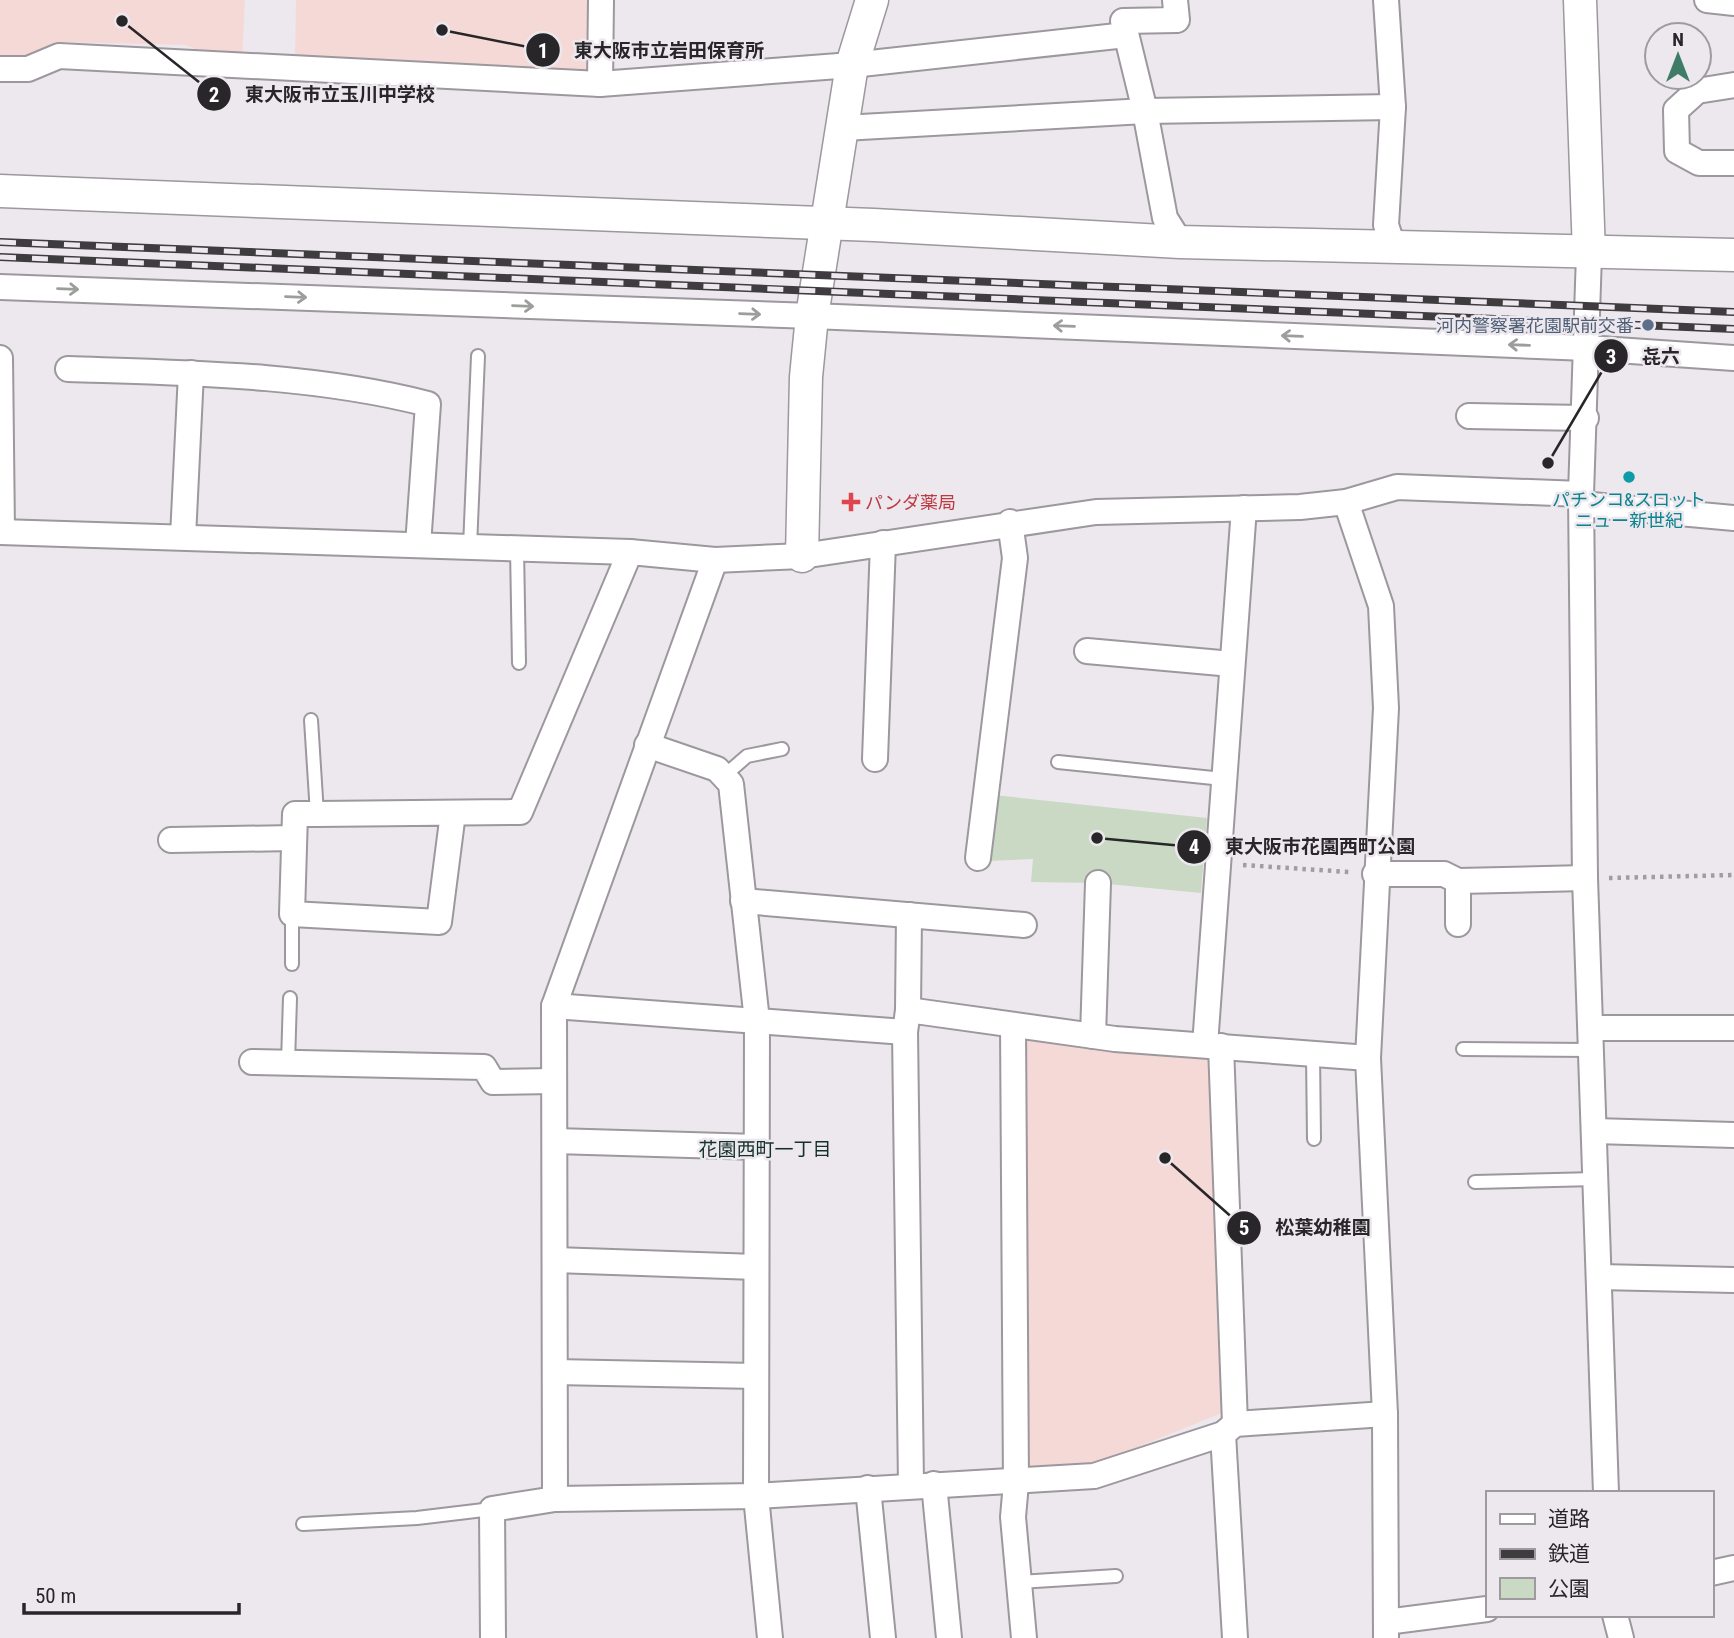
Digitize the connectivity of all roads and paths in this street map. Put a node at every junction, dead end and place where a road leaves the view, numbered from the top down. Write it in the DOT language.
graph roads {
  1 [pos="601,0"];
  2 [pos="872,0"];
  3 [pos="1175,0"];
  4 [pos="1386,0"];
  5 [pos="1580,0"];
  6 [pos="1707,0"];
  7 [pos="1734,3"];
  8 [pos="1126,35"];
  9 [pos="852,65"];
  10 [pos="0,69"];
  11 [pos="600,85"];
  12 [pos="1734,85"];
  13 [pos="1393,107"];
  14 [pos="1145,111"];
  15 [pos="843,128"];
  16 [pos="1734,163"];
  17 [pos="0,191"];
  18 [pos="826,224"];
  19 [pos="1180,242"];
  20 [pos="1394,249"];
  21 [pos="1589,254"];
  22 [pos="1734,256"];
  23 [pos="0,287"];
  24 [pos="813,316"];
  25 [pos="1587,348"];
  26 [pos="478,356"];
  27 [pos="0,358"];
  28 [pos="1734,358"];
  29 [pos="68,369"];
  30 [pos="191,373"];
  31 [pos="1469,416"];
  32 [pos="1586,418"];
  33 [pos="1581,499"];
  34 [pos="1346,502"];
  35 [pos="1244,508"];
  36 [pos="1734,518"];
  37 [pos="1010,522"];
  38 [pos="1,532"];
  39 [pos="183,537"];
  40 [pos="883,543"];
  41 [pos="418,545"];
  42 [pos="470,547"];
  43 [pos="517,548"];
  44 [pos="629,552"];
  45 [pos="802,556"];
  46 [pos="715,560"];
  47 [pos="1087,651"];
  48 [pos="519,663"];
  49 [pos="1232,664"];
  50 [pos="311,720"];
  51 [pos="647,745"];
  52 [pos="782,749"];
  53 [pos="875,759"];
  54 [pos="1058,762"];
  55 [pos="724,776"];
  56 [pos="1223,779"];
  57 [pos="453,813"];
  58 [pos="317,814"];
  59 [pos="294,838"];
  60 [pos="170,840"];
  61 [pos="978,858"];
  62 [pos="1217,864"];
  63 [pos="1375,874"];
  64 [pos="1734,875"];
  65 [pos="1590,878"];
  66 [pos="1458,881"];
  67 [pos="1098,883"];
  68 [pos="743,901"];
  69 [pos="292,914"];
  70 [pos="909,915"];
  71 [pos="1458,924"];
  72 [pos="1024,925"];
  73 [pos="292,964"];
  74 [pos="290,998"];
  75 [pos="554,1006"];
  76 [pos="757,1021"];
  77 [pos="906,1021"];
  78 [pos="1013,1026"];
  79 [pos="1734,1028"];
  80 [pos="1093,1037"];
  81 [pos="1591,1039"];
  82 [pos="1213,1046"];
  83 [pos="1464,1049"];
  84 [pos="1313,1054"];
  85 [pos="1368,1058"];
  86 [pos="252,1062"];
  87 [pos="288,1063"];
  88 [pos="554,1081"];
  89 [pos="1594,1131"];
  90 [pos="1734,1135"];
  91 [pos="1314,1139"];
  92 [pos="555,1140"];
  93 [pos="757,1147"];
  94 [pos="1596,1179"];
  95 [pos="1475,1182"];
  96 [pos="555,1260"];
  97 [pos="757,1267"];
  98 [pos="1599,1277"];
  99 [pos="1734,1280"];
  100 [pos="555,1373"];
  101 [pos="756,1376"];
  102 [pos="1385,1414"];
  103 [pos="1229,1429"];
  104 [pos="1016,1483"];
  105 [pos="922,1484"];
  106 [pos="868,1488"];
  107 [pos="1606,1491"];
  108 [pos="756,1496"];
  109 [pos="555,1499"];
  110 [pos="492,1509"];
  111 [pos="303,1524"];
  112 [pos="1734,1568"];
  113 [pos="1713,1573"];
  114 [pos="1116,1576"];
  115 [pos="1019,1582"];
  116 [pos="1486,1609"];
  117 [pos="1616,1617"];
  118 [pos="1386,1630"];
  119 [pos="493,1638"];
  120 [pos="770,1638"];
  121 [pos="883,1638"];
  122 [pos="949,1638"];
  123 [pos="1024,1638"];
  124 [pos="1235,1638"];
  125 [pos="1621,1638"];
  1 -- 11 [label="street"];
  2 -- 9 [label="street"];
  3 -- 8 [label="street"];
  4 -- 13 [label="street"];
  5 -- 21 [label="street"];
  6 -- 7 [label="street"];
  8 -- 9 [label="street"];
  8 -- 14 [label="street"];
  9 -- 11 [label="street"];
  9 -- 15 [label="street"];
  10 -- 11 [label="street"];
  12 -- 16 [label="street"];
  13 -- 14 [label="street"];
  13 -- 20 [label="street"];
  14 -- 15 [label="street"];
  14 -- 19 [label="street"];
  15 -- 18 [label="street"];
  17 -- 18 [label="street"];
  18 -- 19 [label="street"];
  18 -- 24 [label="street"];
  19 -- 20 [label="street"];
  20 -- 21 [label="street"];
  21 -- 22 [label="street"];
  21 -- 25 [label="street"];
  23 -- 24 [label="street, one-way"];
  25 -- 24 [label="street, one-way"];
  24 -- 45 [label="street"];
  25 -- 28 [label="street"];
  25 -- 32 [label="street"];
  26 -- 42 [label="lane"];
  27 -- 38 [label="street"];
  29 -- 30 [label="street"];
  30 -- 39 [label="street"];
  30 -- 41 [label="street"];
  31 -- 32 [label="street"];
  32 -- 33 [label="street"];
  33 -- 34 [label="street"];
  33 -- 36 [label="street"];
  33 -- 65 [label="street"];
  34 -- 35 [label="street"];
  34 -- 63 [label="street"];
  35 -- 37 [label="street"];
  35 -- 49 [label="street"];
  37 -- 40 [label="street"];
  37 -- 61 [label="street"];
  38 -- 39 [label="street"];
  39 -- 41 [label="street"];
  40 -- 45 [label="street"];
  40 -- 53 [label="street"];
  41 -- 42 [label="street"];
  42 -- 43 [label="street"];
  43 -- 44 [label="street"];
  43 -- 48 [label="lane"];
  44 -- 46 [label="street"];
  44 -- 57 [label="street"];
  45 -- 46 [label="street"];
  46 -- 51 [label="street"];
  47 -- 49 [label="street"];
  49 -- 56 [label="street"];
  50 -- 58 [label="lane"];
  51 -- 55 [label="street"];
  51 -- 75 [label="street"];
  52 -- 55 [label="lane"];
  54 -- 56 [label="lane"];
  55 -- 68 [label="street"];
  56 -- 62 [label="street"];
  57 -- 58 [label="street"];
  57 -- 69 [label="street"];
  58 -- 59 [label="street"];
  59 -- 60 [label="street"];
  59 -- 69 [label="street"];
  62 -- 63 [label="path"];
  62 -- 82 [label="street"];
  63 -- 66 [label="street"];
  63 -- 85 [label="street"];
  64 -- 65 [label="path"];
  65 -- 66 [label="street"];
  65 -- 81 [label="street"];
  66 -- 71 [label="street"];
  67 -- 80 [label="street"];
  68 -- 70 [label="street"];
  68 -- 76 [label="street"];
  69 -- 73 [label="lane"];
  70 -- 72 [label="street"];
  70 -- 77 [label="street"];
  74 -- 87 [label="lane"];
  75 -- 76 [label="street"];
  75 -- 88 [label="street"];
  76 -- 77 [label="street"];
  76 -- 93 [label="street"];
  77 -- 78 [label="street"];
  77 -- 105 [label="street"];
  78 -- 80 [label="street"];
  78 -- 104 [label="street"];
  79 -- 81 [label="street"];
  80 -- 82 [label="street"];
  81 -- 83 [label="lane"];
  81 -- 89 [label="street"];
  82 -- 84 [label="street"];
  82 -- 103 [label="street"];
  84 -- 85 [label="street"];
  84 -- 91 [label="lane"];
  85 -- 102 [label="street"];
  86 -- 87 [label="street"];
  87 -- 88 [label="street"];
  88 -- 92 [label="street"];
  89 -- 90 [label="street"];
  89 -- 94 [label="street"];
  92 -- 93 [label="street"];
  92 -- 96 [label="street"];
  93 -- 97 [label="street"];
  94 -- 95 [label="lane"];
  94 -- 98 [label="street"];
  96 -- 97 [label="street"];
  96 -- 100 [label="street"];
  97 -- 101 [label="street"];
  98 -- 99 [label="street"];
  98 -- 107 [label="street"];
  100 -- 101 [label="street"];
  100 -- 109 [label="street"];
  101 -- 108 [label="street"];
  102 -- 103 [label="street"];
  102 -- 118 [label="street"];
  103 -- 104 [label="street"];
  103 -- 124 [label="street"];
  104 -- 105 [label="street"];
  104 -- 115 [label="street"];
  105 -- 106 [label="street"];
  105 -- 122 [label="street"];
  106 -- 108 [label="street"];
  106 -- 121 [label="street"];
  108 -- 109 [label="street"];
  108 -- 120 [label="street"];
  109 -- 110 [label="street"];
  110 -- 111 [label="lane"];
  110 -- 119 [label="street"];
  112 -- 113 [label="street"];
  114 -- 115 [label="lane"];
  115 -- 123 [label="street"];
  116 -- 118 [label="street"];
  117 -- 125 [label="street"];
}
